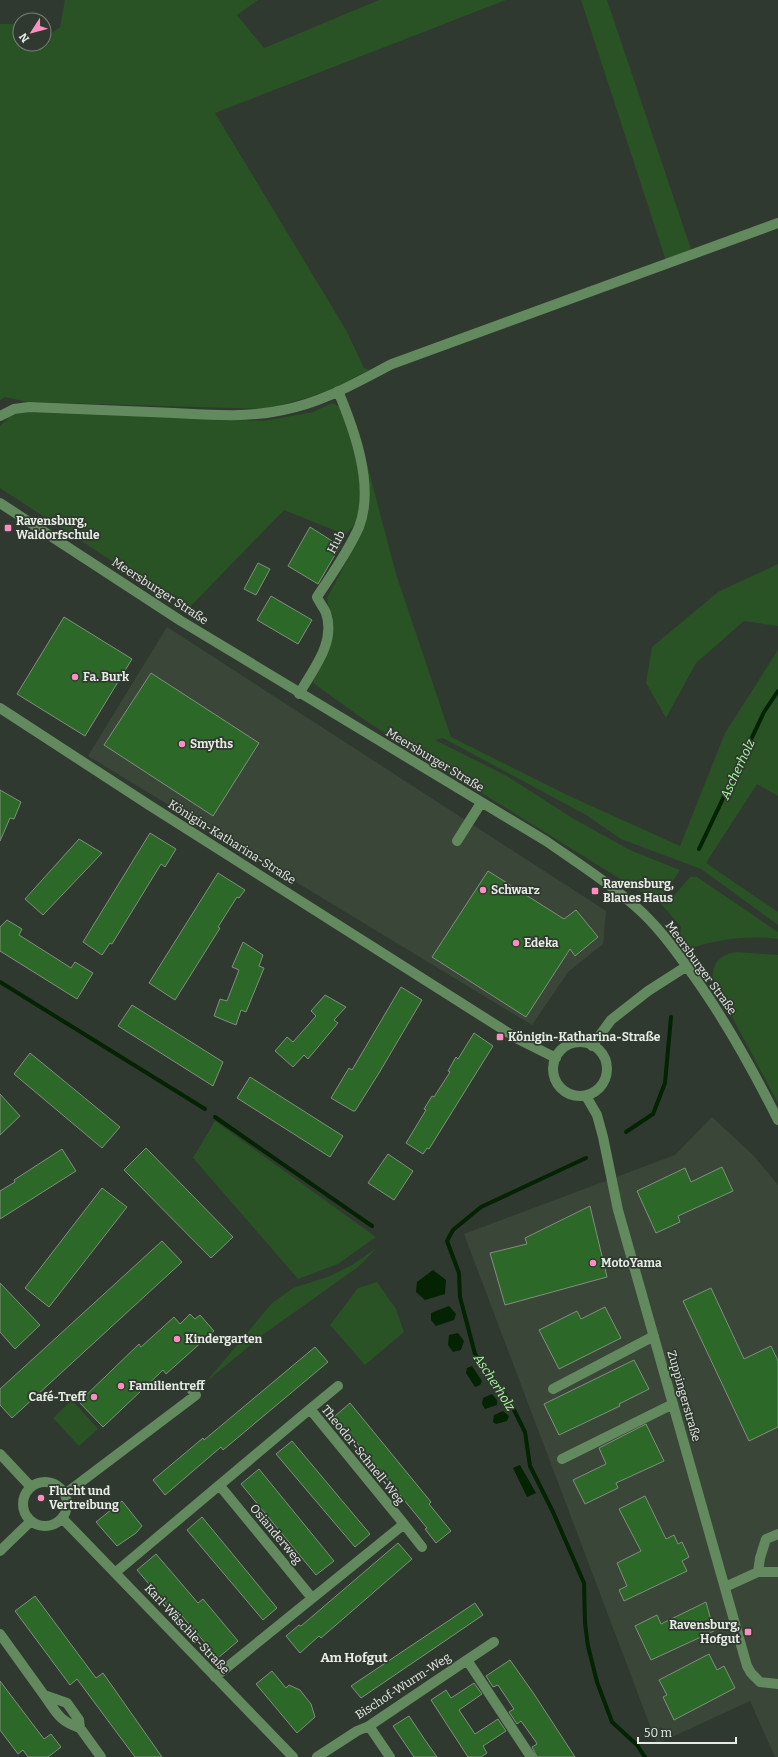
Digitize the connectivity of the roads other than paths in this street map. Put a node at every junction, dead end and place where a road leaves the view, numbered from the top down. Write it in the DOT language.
graph roads {
  1 [pos="778,223"];
  2 [pos="338,391"];
  3 [pos="0,416"];
  4 [pos="0,504"];
  5 [pos="299,694"];
  6 [pos="0,708"];
  7 [pos="480,803"];
  8 [pos="457,841"];
  9 [pos="687,966"];
  10 [pos="592,1046"];
  11 [pos="556,1058"];
  12 [pos="586,1096"];
  13 [pos="778,1120"];
  14 [pos="654,1336"];
  15 [pos="338,1386"];
  16 [pos="191,1389"];
  17 [pos="553,1389"];
  18 [pos="673,1404"];
  19 [pos="310,1410"];
  20 [pos="0,1454"];
  21 [pos="562,1459"];
  22 [pos="220,1486"];
  23 [pos="31,1487"];
  24 [pos="65,1494"];
  25 [pos="62,1518"];
  26 [pos="31,1521"];
  27 [pos="404,1524"];
  28 [pos="778,1534"];
  29 [pos="422,1547"];
  30 [pos="0,1551"];
  31 [pos="116,1572"];
  32 [pos="758,1572"];
  33 [pos="778,1572"];
  34 [pos="725,1587"];
  35 [pos="312,1598"];
  36 [pos="0,1634"];
  37 [pos="494,1642"];
  38 [pos="467,1660"];
  39 [pos="215,1677"];
  40 [pos="778,1684"];
  41 [pos="44,1694"];
  42 [pos="369,1726"];
  43 [pos="80,1728"];
  44 [pos="101,1757"];
  45 [pos="293,1757"];
  46 [pos="317,1757"];
  47 [pos="390,1757"];
  48 [pos="531,1757"];
  1 -- 2 [label="street"];
  2 -- 3 [label="street"];
  2 -- 5 [label="street, Hub"];
  4 -- 5 [label="street, Meersburger Straße"];
  5 -- 7 [label="street, Meersburger Straße"];
  6 -- 11 [label="street, Königin-Katharina-Straße"];
  7 -- 8 [label="street"];
  7 -- 9 [label="street, Meersburger Straße"];
  9 -- 10 [label="street"];
  9 -- 13 [label="street, Meersburger Straße"];
  10 -- 11 [label="street"];
  10 -- 12 [label="street"];
  11 -- 12 [label="street"];
  12 -- 14 [label="street, Zuppingerstraße"];
  14 -- 17 [label="street"];
  14 -- 18 [label="street, Zuppingerstraße"];
  15 -- 19 [label="street"];
  16 -- 24 [label="street"];
  18 -- 21 [label="street"];
  18 -- 34 [label="street, Zuppingerstraße"];
  19 -- 22 [label="street, Theodor-Schnell-Weg"];
  19 -- 27 [label="street, Theodor-Schnell-Weg"];
  20 -- 23 [label="street"];
  22 -- 31 [label="street, Theodor-Schnell-Weg"];
  22 -- 35 [label="street, Osianderweg"];
  23 -- 24 [label="street"];
  23 -- 26 [label="street"];
  24 -- 25 [label="street"];
  25 -- 26 [label="street"];
  25 -- 31 [label="street, Karl-Wäschle-Straße"];
  26 -- 30 [label="street"];
  27 -- 29 [label="street, Theodor-Schnell-Weg"];
  27 -- 35 [label="street"];
  28 -- 32 [label="street"];
  31 -- 39 [label="street, Karl-Wäschle-Straße"];
  32 -- 33 [label="street"];
  32 -- 34 [label="street"];
  34 -- 40 [label="street, Zuppingerstraße"];
  35 -- 39 [label="street"];
  36 -- 41 [label="street"];
  37 -- 38 [label="street"];
  38 -- 42 [label="street, Bischof-Wurm-Weg"];
  38 -- 48 [label="street, Bischof-Wurm-Weg"];
  39 -- 45 [label="street, Karl-Wäschle-Straße"];
  41 -- 43 [label="street"];
  41 -- 43 [label="street"];
  42 -- 46 [label="street, Bischof-Wurm-Weg"];
  42 -- 47 [label="street"];
  43 -- 44 [label="street"];
}
